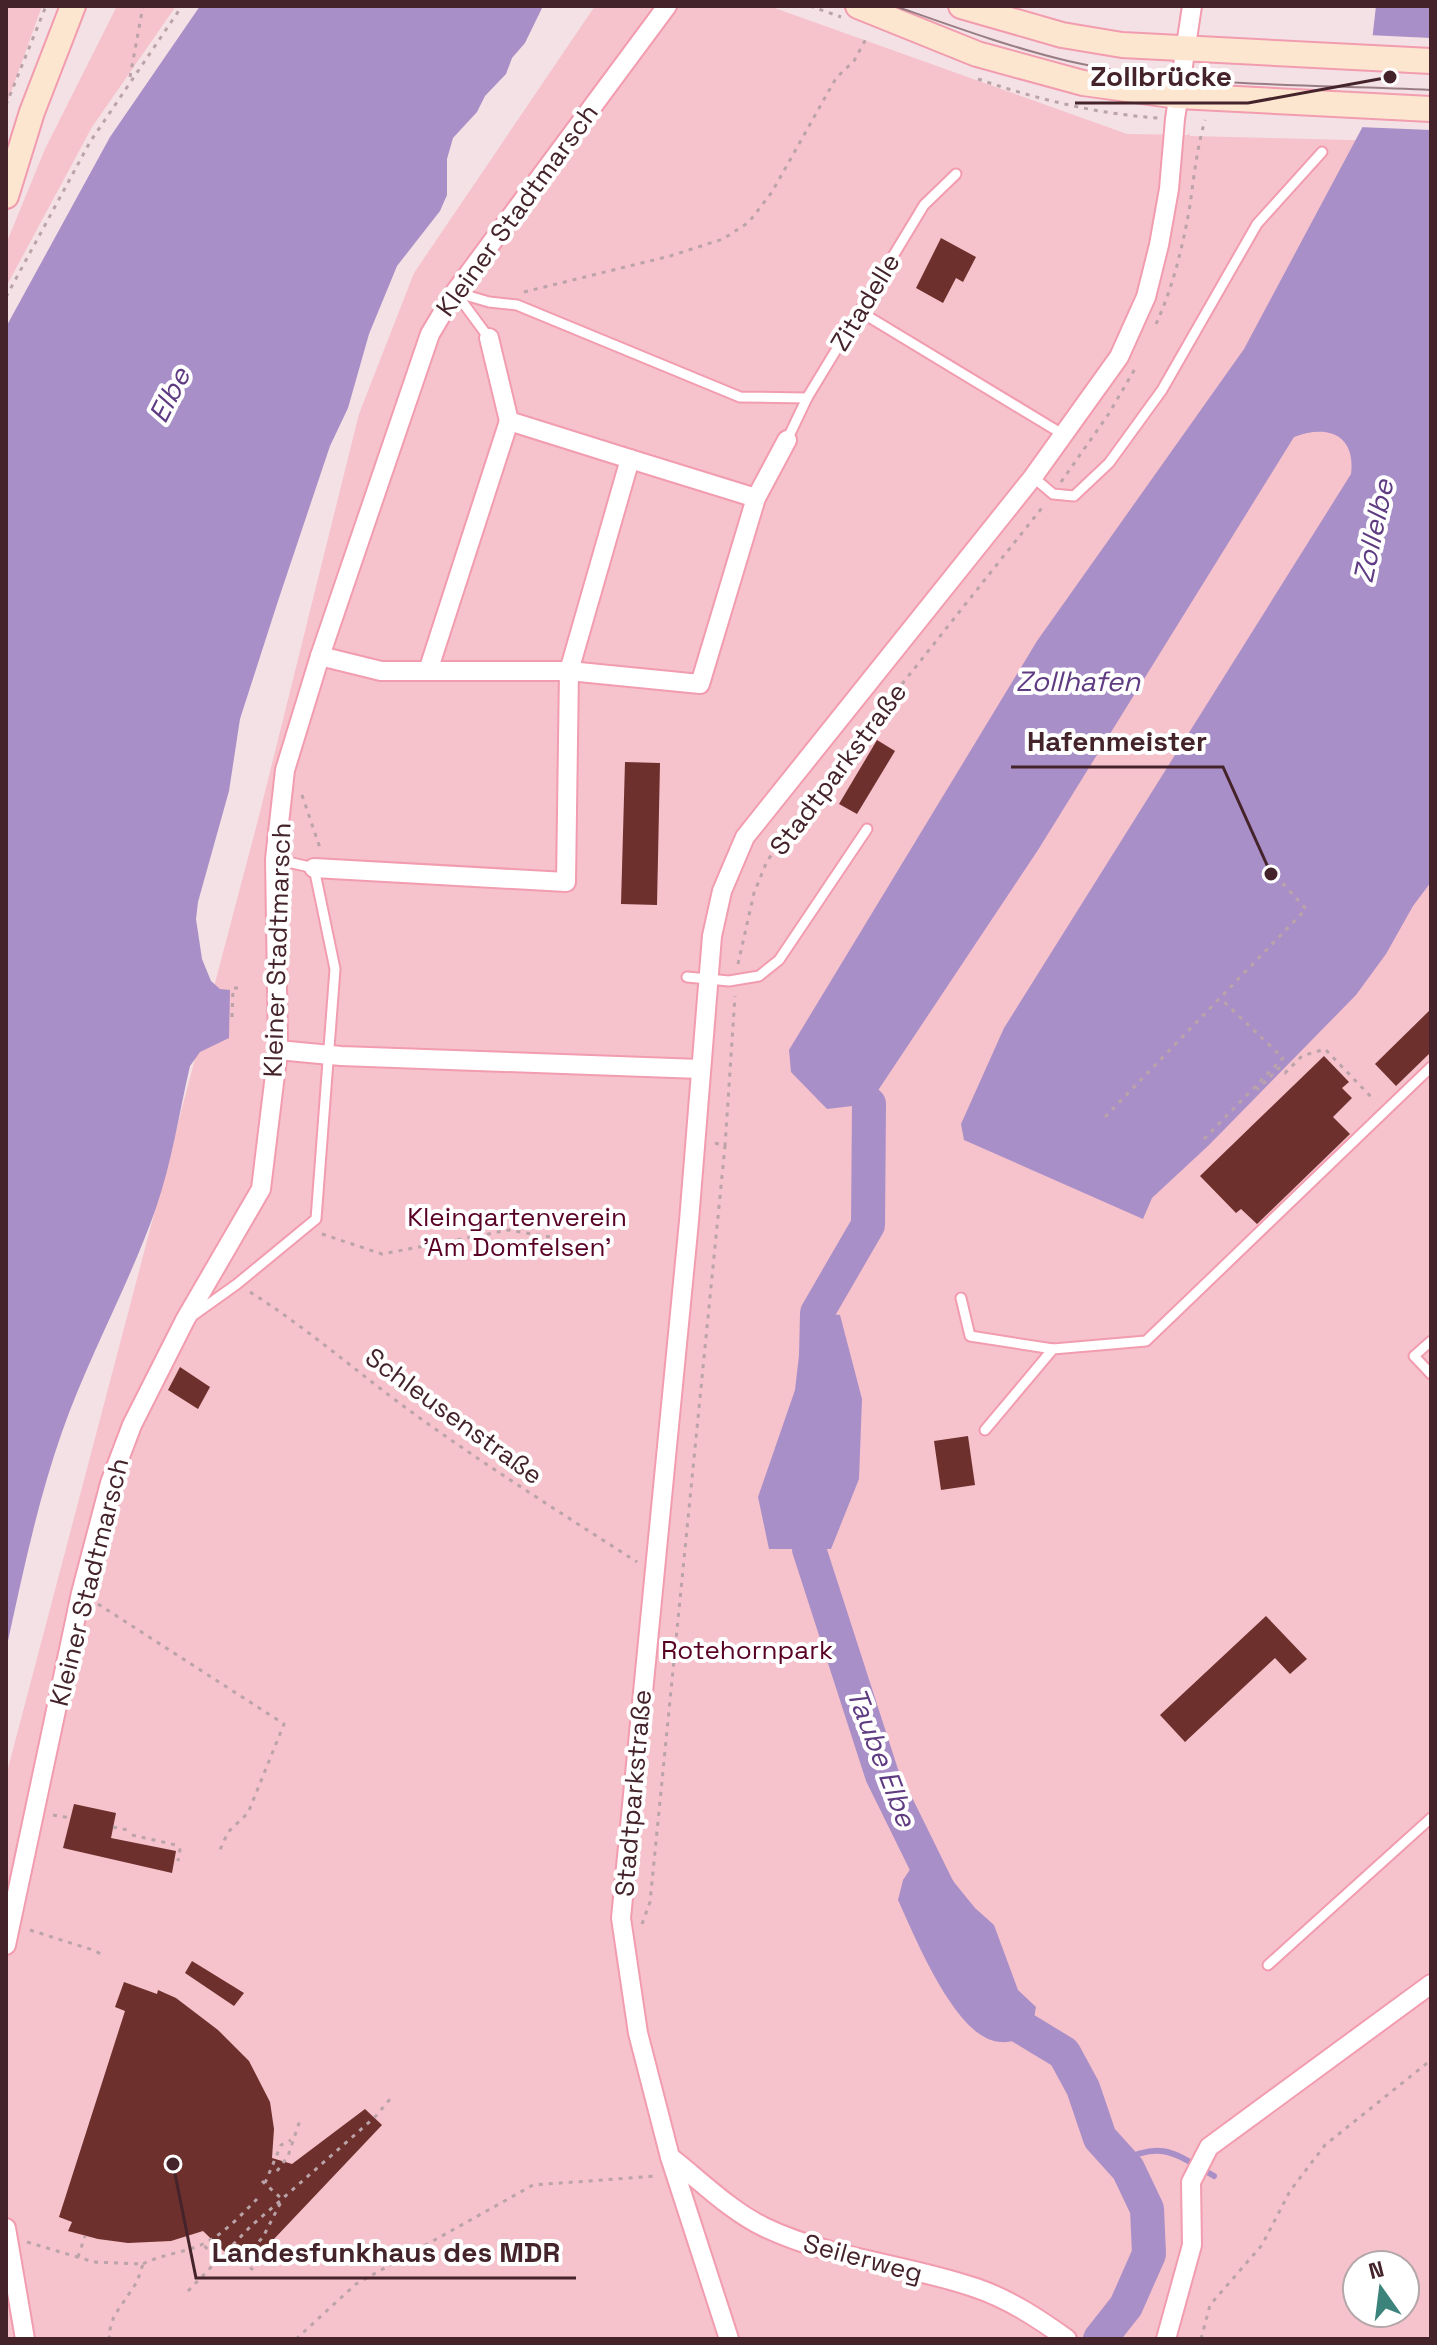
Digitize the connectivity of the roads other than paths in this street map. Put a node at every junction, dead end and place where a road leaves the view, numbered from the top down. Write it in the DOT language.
graph roads {
  1 [pos="667,6"];
  2 [pos="858,6"];
  3 [pos="961,6"];
  4 [pos="1192,6"];
  5 [pos="74,8"];
  6 [pos="1185,50"];
  7 [pos="1431,61"];
  8 [pos="1178,96"];
  9 [pos="1431,109"];
  10 [pos="1322,152"];
  11 [pos="956,174"];
  12 [pos="6,196"];
  13 [pos="455,292"];
  14 [pos="859,311"];
  15 [pos="489,338"];
  16 [pos="807,398"];
  17 [pos="509,421"];
  18 [pos="1064,435"];
  19 [pos="787,440"];
  20 [pos="630,459"];
  21 [pos="1033,477"];
  22 [pos="756,498"];
  23 [pos="320,656"];
  24 [pos="428,671"];
  25 [pos="569,671"];
  26 [pos="867,829"];
  27 [pos="275,859"];
  28 [pos="314,868"];
  29 [pos="687,977"];
  30 [pos="709,978"];
  31 [pos="278,1050"];
  32 [pos="329,1055"];
  33 [pos="1431,1067"];
  34 [pos="700,1069"];
  35 [pos="961,1298"];
  36 [pos="185,1320"];
  37 [pos="1431,1341"];
  38 [pos="1053,1349"];
  39 [pos="1431,1374"];
  40 [pos="985,1430"];
  41 [pos="1431,1818"];
  42 [pos="6,1945"];
  43 [pos="1268,1965"];
  44 [pos="1431,1984"];
  45 [pos="670,2157"];
  46 [pos="7,2234"];
  47 [pos="25,2339"];
  48 [pos="729,2339"];
  49 [pos="1067,2339"];
  50 [pos="1166,2339"];
  1 -- 13 [label="street, Kleiner Stadtmarsch"];
  2 -- 8 [label="main road"];
  3 -- 6 [label="main road"];
  4 -- 6 [label="street, Stadtparkstraße"];
  5 -- 12 [label="main road"];
  6 -- 7 [label="main road"];
  6 -- 8 [label="street, Stadtparkstraße"];
  8 -- 9 [label="main road"];
  8 -- 18 [label="street, Stadtparkstraße"];
  10 -- 21 [label="lane"];
  11 -- 14 [label="lane, Zitadelle"];
  13 -- 15 [label="lane"];
  13 -- 16 [label="lane"];
  13 -- 23 [label="street, Kleiner Stadtmarsch"];
  14 -- 16 [label="lane, Zitadelle"];
  14 -- 18 [label="lane"];
  15 -- 17 [label="street"];
  16 -- 19 [label="lane, Zitadelle"];
  17 -- 20 [label="street"];
  17 -- 24 [label="street"];
  18 -- 21 [label="street, Stadtparkstraße"];
  19 -- 22 [label="street"];
  20 -- 22 [label="street"];
  20 -- 25 [label="street"];
  21 -- 30 [label="street, Stadtparkstraße"];
  22 -- 25 [label="street"];
  23 -- 24 [label="street"];
  23 -- 27 [label="street, Kleiner Stadtmarsch"];
  24 -- 25 [label="street"];
  25 -- 28 [label="street"];
  26 -- 30 [label="lane"];
  27 -- 28 [label="lane"];
  27 -- 31 [label="street, Kleiner Stadtmarsch"];
  28 -- 32 [label="lane"];
  29 -- 30 [label="lane"];
  30 -- 34 [label="street, Stadtparkstraße"];
  31 -- 32 [label="street"];
  31 -- 36 [label="street, Kleiner Stadtmarsch"];
  32 -- 34 [label="street"];
  32 -- 36 [label="lane"];
  33 -- 38 [label="lane"];
  34 -- 45 [label="street, Stadtparkstraße"];
  35 -- 38 [label="lane"];
  36 -- 42 [label="street, Kleiner Stadtmarsch"];
  37 -- 39 [label="lane"];
  38 -- 40 [label="lane"];
  41 -- 43 [label="lane"];
  44 -- 50 [label="street"];
  45 -- 48 [label="street, Stadtparkstraße"];
  45 -- 49 [label="street, Seilerweg"];
  46 -- 47 [label="street"];
}
